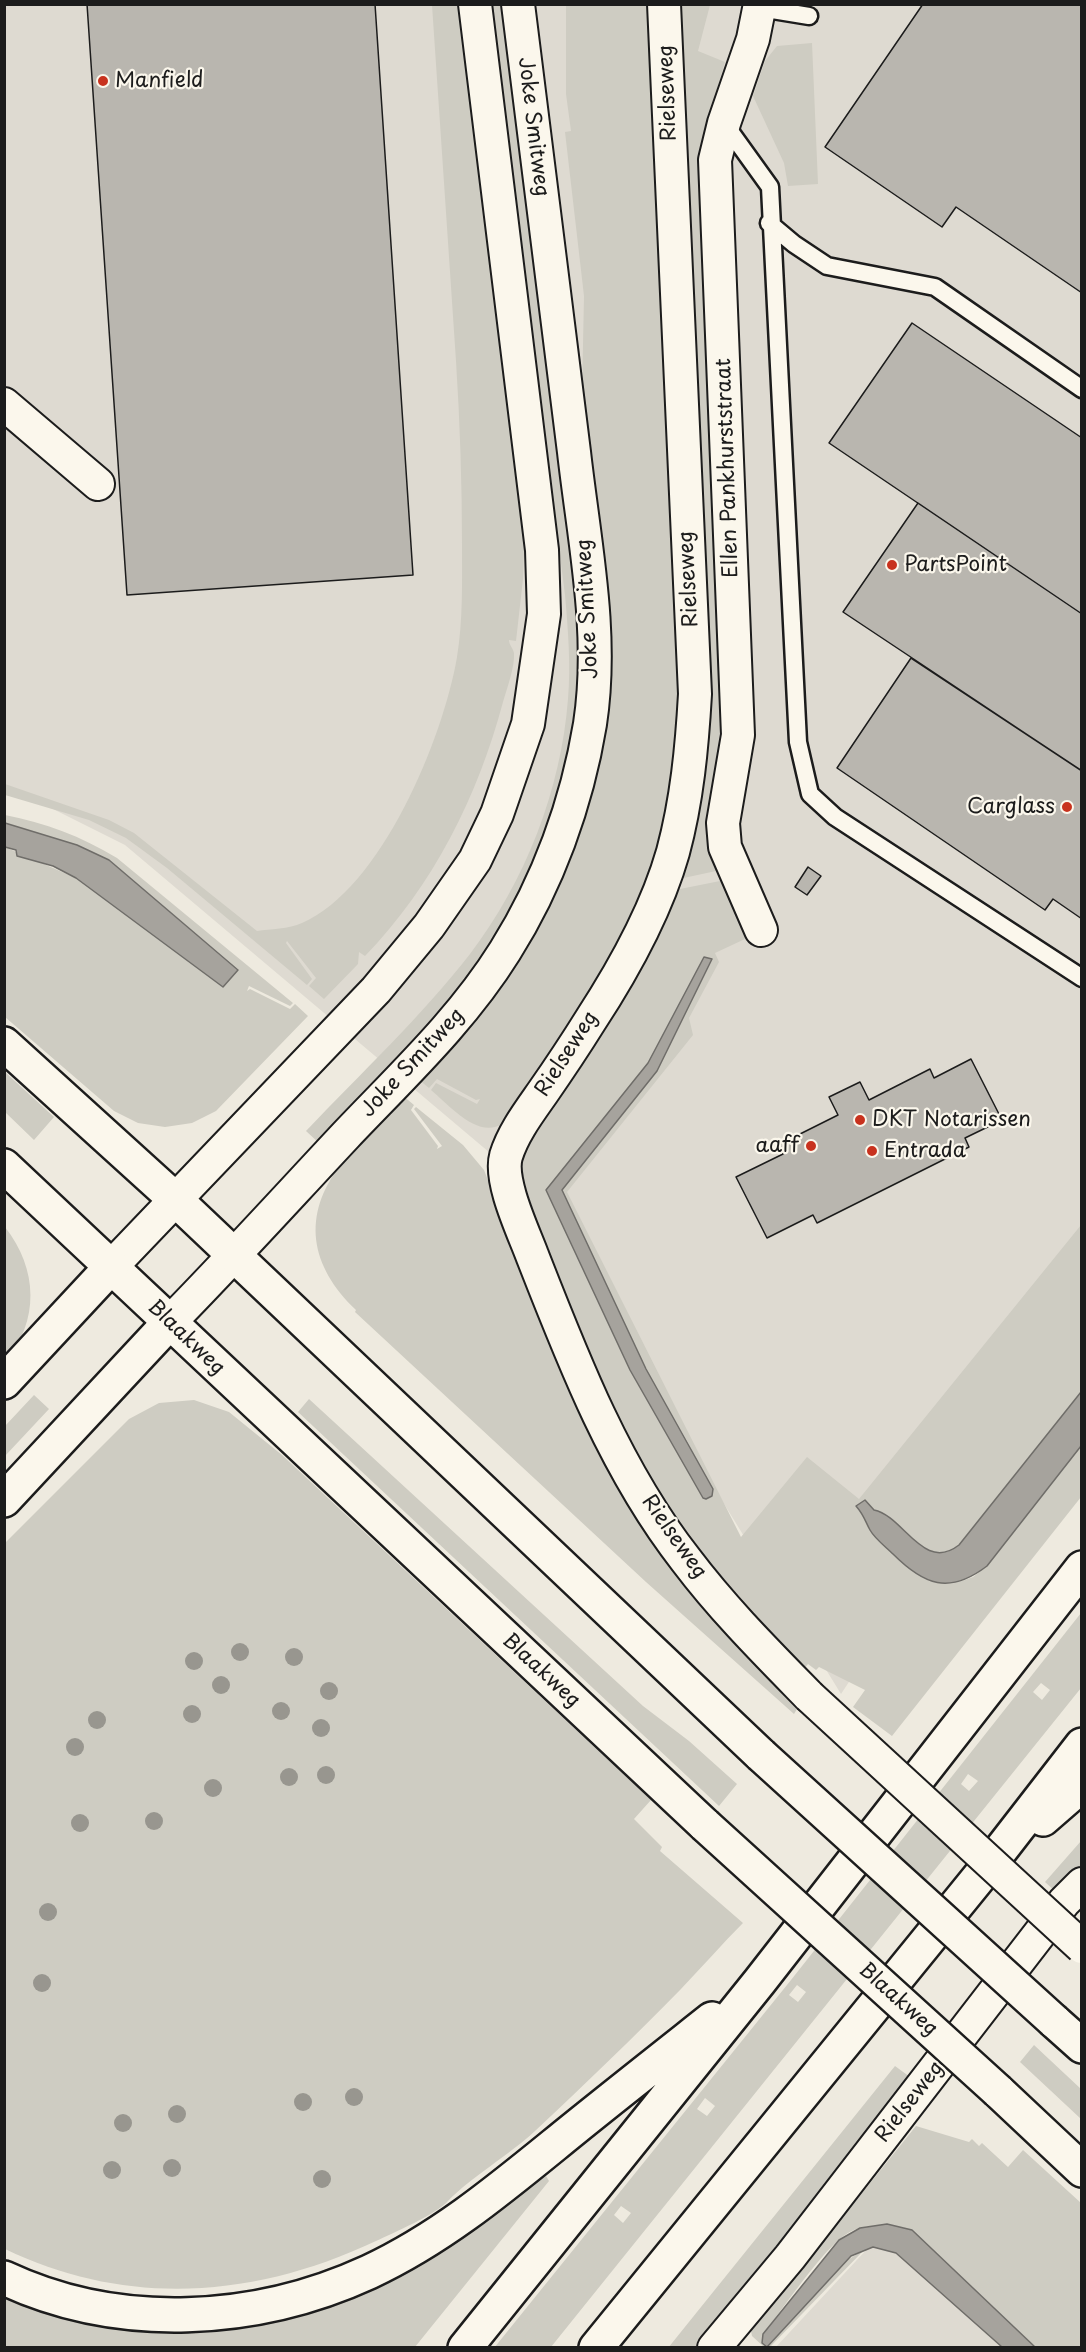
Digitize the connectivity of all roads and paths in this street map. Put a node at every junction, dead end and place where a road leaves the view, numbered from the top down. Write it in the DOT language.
graph roads {
  1 [pos="475,4"];
  2 [pos="518,4"];
  3 [pos="664,4"];
  4 [pos="760,6"];
  5 [pos="809,16"];
  6 [pos="724,123"];
  7 [pos="770,222"];
  8 [pos="1082,389"];
  9 [pos="9,416"];
  10 [pos="98,484"];
  11 [pos="760,930"];
  12 [pos="1082,978"];
  13 [pos="4,1044"];
  14 [pos="4,1166"];
  15 [pos="177,1200"];
  16 [pos="235,1256"];
  17 [pos="112,1266"];
  18 [pos="169,1323"];
  19 [pos="4,1382"];
  20 [pos="4,1500"];
  21 [pos="1082,1568"];
  22 [pos="1082,1745"];
  23 [pos="1082,1785"];
  24 [pos="989,1865"];
  25 [pos="1082,1884"];
  26 [pos="1082,1947"];
  27 [pos="760,1981"];
  28 [pos="1082,2046"];
  29 [pos="1082,2170"];
  30 [pos="4,2278"];
  31 [pos="465,2348"];
  32 [pos="596,2348"];
  33 [pos="714,2348"];
  1 -- 15 [label="street, Joke Smitweg"];
  2 -- 16 [label="street, Joke Smitweg"];
  3 -- 26 [label="street, Rielseweg, bridge"];
  4 -- 5 [label="lane"];
  4 -- 6 [label="street, Ellen Pankhurststraat"];
  6 -- 7 [label="lane"];
  6 -- 11 [label="street, Ellen Pankhurststraat"];
  7 -- 8 [label="lane"];
  7 -- 12 [label="lane"];
  9 -- 10 [label="street"];
  13 -- 15 [label="main road"];
  14 -- 17 [label="main road, Blaakweg"];
  15 -- 16 [label="main road"];
  15 -- 17 [label="street, Joke Smitweg"];
  16 -- 18 [label="street, Joke Smitweg"];
  16 -- 28 [label="main road, bridge"];
  17 -- 18 [label="main road, Blaakweg"];
  17 -- 19 [label="main road"];
  18 -- 20 [label="main road"];
  18 -- 29 [label="main road, Blaakweg, bridge"];
  21 -- 27 [label="main road"];
  22 -- 24 [label="main road"];
  23 -- 24 [label="main road"];
  24 -- 32 [label="main road"];
  25 -- 33 [label="street, Rielseweg"];
  27 -- 30 [label="main road"];
  27 -- 31 [label="main road"];
}
